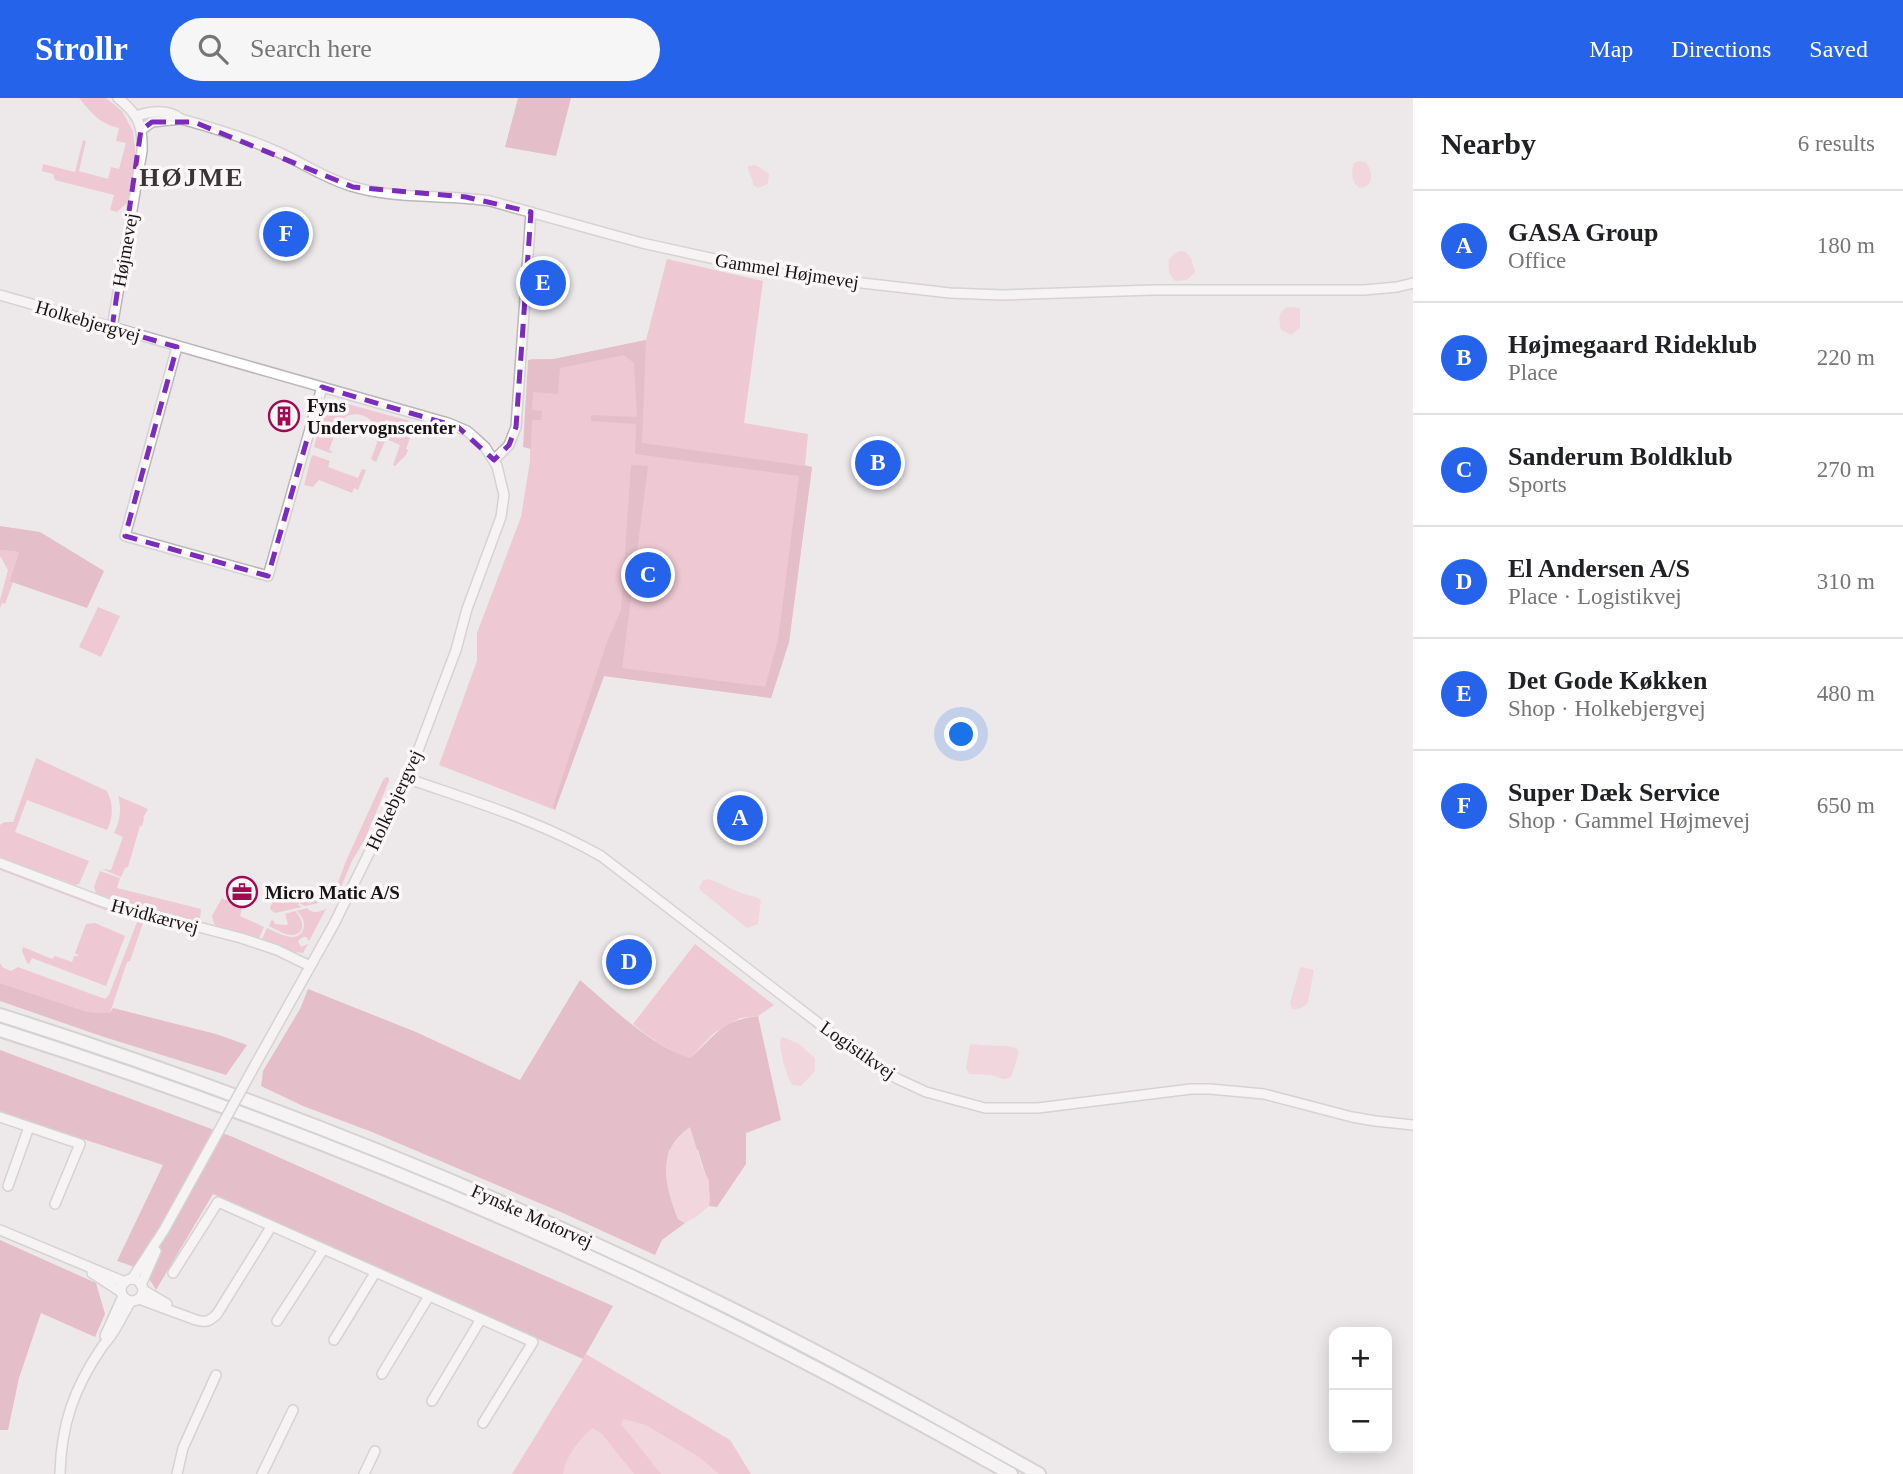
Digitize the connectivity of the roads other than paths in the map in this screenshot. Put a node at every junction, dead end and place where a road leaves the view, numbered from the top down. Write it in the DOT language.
graph roads {
  1 [pos="118,98"];
  2 [pos="136,116"];
  3 [pos="181,119"];
  4 [pos="141,130"];
  5 [pos="531,212"];
  6 [pos="1413,283"];
  7 [pos="0,295"];
  8 [pos="112,328"];
  9 [pos="177,347"];
  10 [pos="322,387"];
  11 [pos="494,460"];
  12 [pos="406,778"];
  13 [pos="0,863"];
  14 [pos="310,966"];
  15 [pos="0,1015"];
  16 [pos="0,1030"];
  17 [pos="0,1117"];
  18 [pos="1413,1125"];
  19 [pos="29,1127"];
  20 [pos="8,1186"];
  21 [pos="55,1204"];
  22 [pos="271,1227"];
  23 [pos="0,1230"];
  24 [pos="164,1230"];
  25 [pos="323,1250"];
  26 [pos="73,1261"];
  27 [pos="173,1273"];
  28 [pos="375,1273"];
  29 [pos="129,1281"];
  30 [pos="133,1294"];
  31 [pos="429,1296"];
  32 [pos="481,1319"];
  33 [pos="277,1321"];
  34 [pos="334,1340"];
  35 [pos="382,1374"];
  36 [pos="216,1376"];
  37 [pos="432,1401"];
  38 [pos="293,1410"];
  39 [pos="483,1423"];
  40 [pos="375,1451"];
  41 [pos="60,1474"];
  42 [pos="177,1474"];
  43 [pos="262,1474"];
  44 [pos="364,1474"];
  45 [pos="1011,1474"];
  46 [pos="1039,1474"];
  1 -- 2 [label="street, Højmevej"];
  2 -- 3 [label="street, Gammel Højmevej"];
  2 -- 4 [label="street, Højmevej"];
  3 -- 4 [label="street, Gammel Højmevej"];
  3 -- 5 [label="street, Gammel Højmevej"];
  4 -- 8 [label="street, Højmevej"];
  5 -- 6 [label="street, Gammel Højmevej"];
  5 -- 11 [label="street"];
  7 -- 8 [label="street, Holkebjergvej"];
  8 -- 9 [label="street, Holkebjergvej"];
  9 -- 10 [label="street, Holkebjergvej"];
  9 -- 10 [label="street"];
  10 -- 11 [label="street, Holkebjergvej"];
  11 -- 12 [label="street, Holkebjergvej"];
  12 -- 14 [label="street, Holkebjergvej"];
  12 -- 18 [label="street, Logistikvej"];
  13 -- 14 [label="street, Hvidkærvej"];
  14 -- 24 [label="street, Holkebjergvej, bridge"];
  15 -- 46 [label="highway, Fynske Motorvej"];
  16 -- 45 [label="highway, Fynske Motorvej"];
  17 -- 19 [label="street"];
  19 -- 20 [label="street"];
  19 -- 21 [label="street"];
  22 -- 25 [label="street"];
  22 -- 27 [label="street"];
  22 -- 30 [label="street"];
  23 -- 26 [label="street"];
  24 -- 29 [label="street, Holkebjergvej"];
  24 -- 30 [label="street, Holkebjergvej"];
  25 -- 28 [label="street"];
  25 -- 33 [label="street"];
  26 -- 29 [label="street"];
  26 -- 30 [label="street"];
  28 -- 31 [label="street"];
  28 -- 34 [label="street"];
  29 -- 30 [label="street"];
  29 -- 30 [label="street, Holkebjergvej"];
  30 -- 41 [label="street, Holkebjergvej"];
  31 -- 32 [label="street"];
  31 -- 35 [label="street"];
  32 -- 37 [label="street"];
  32 -- 39 [label="street"];
  36 -- 42 [label="street"];
  38 -- 43 [label="street"];
  40 -- 44 [label="street"];
}
